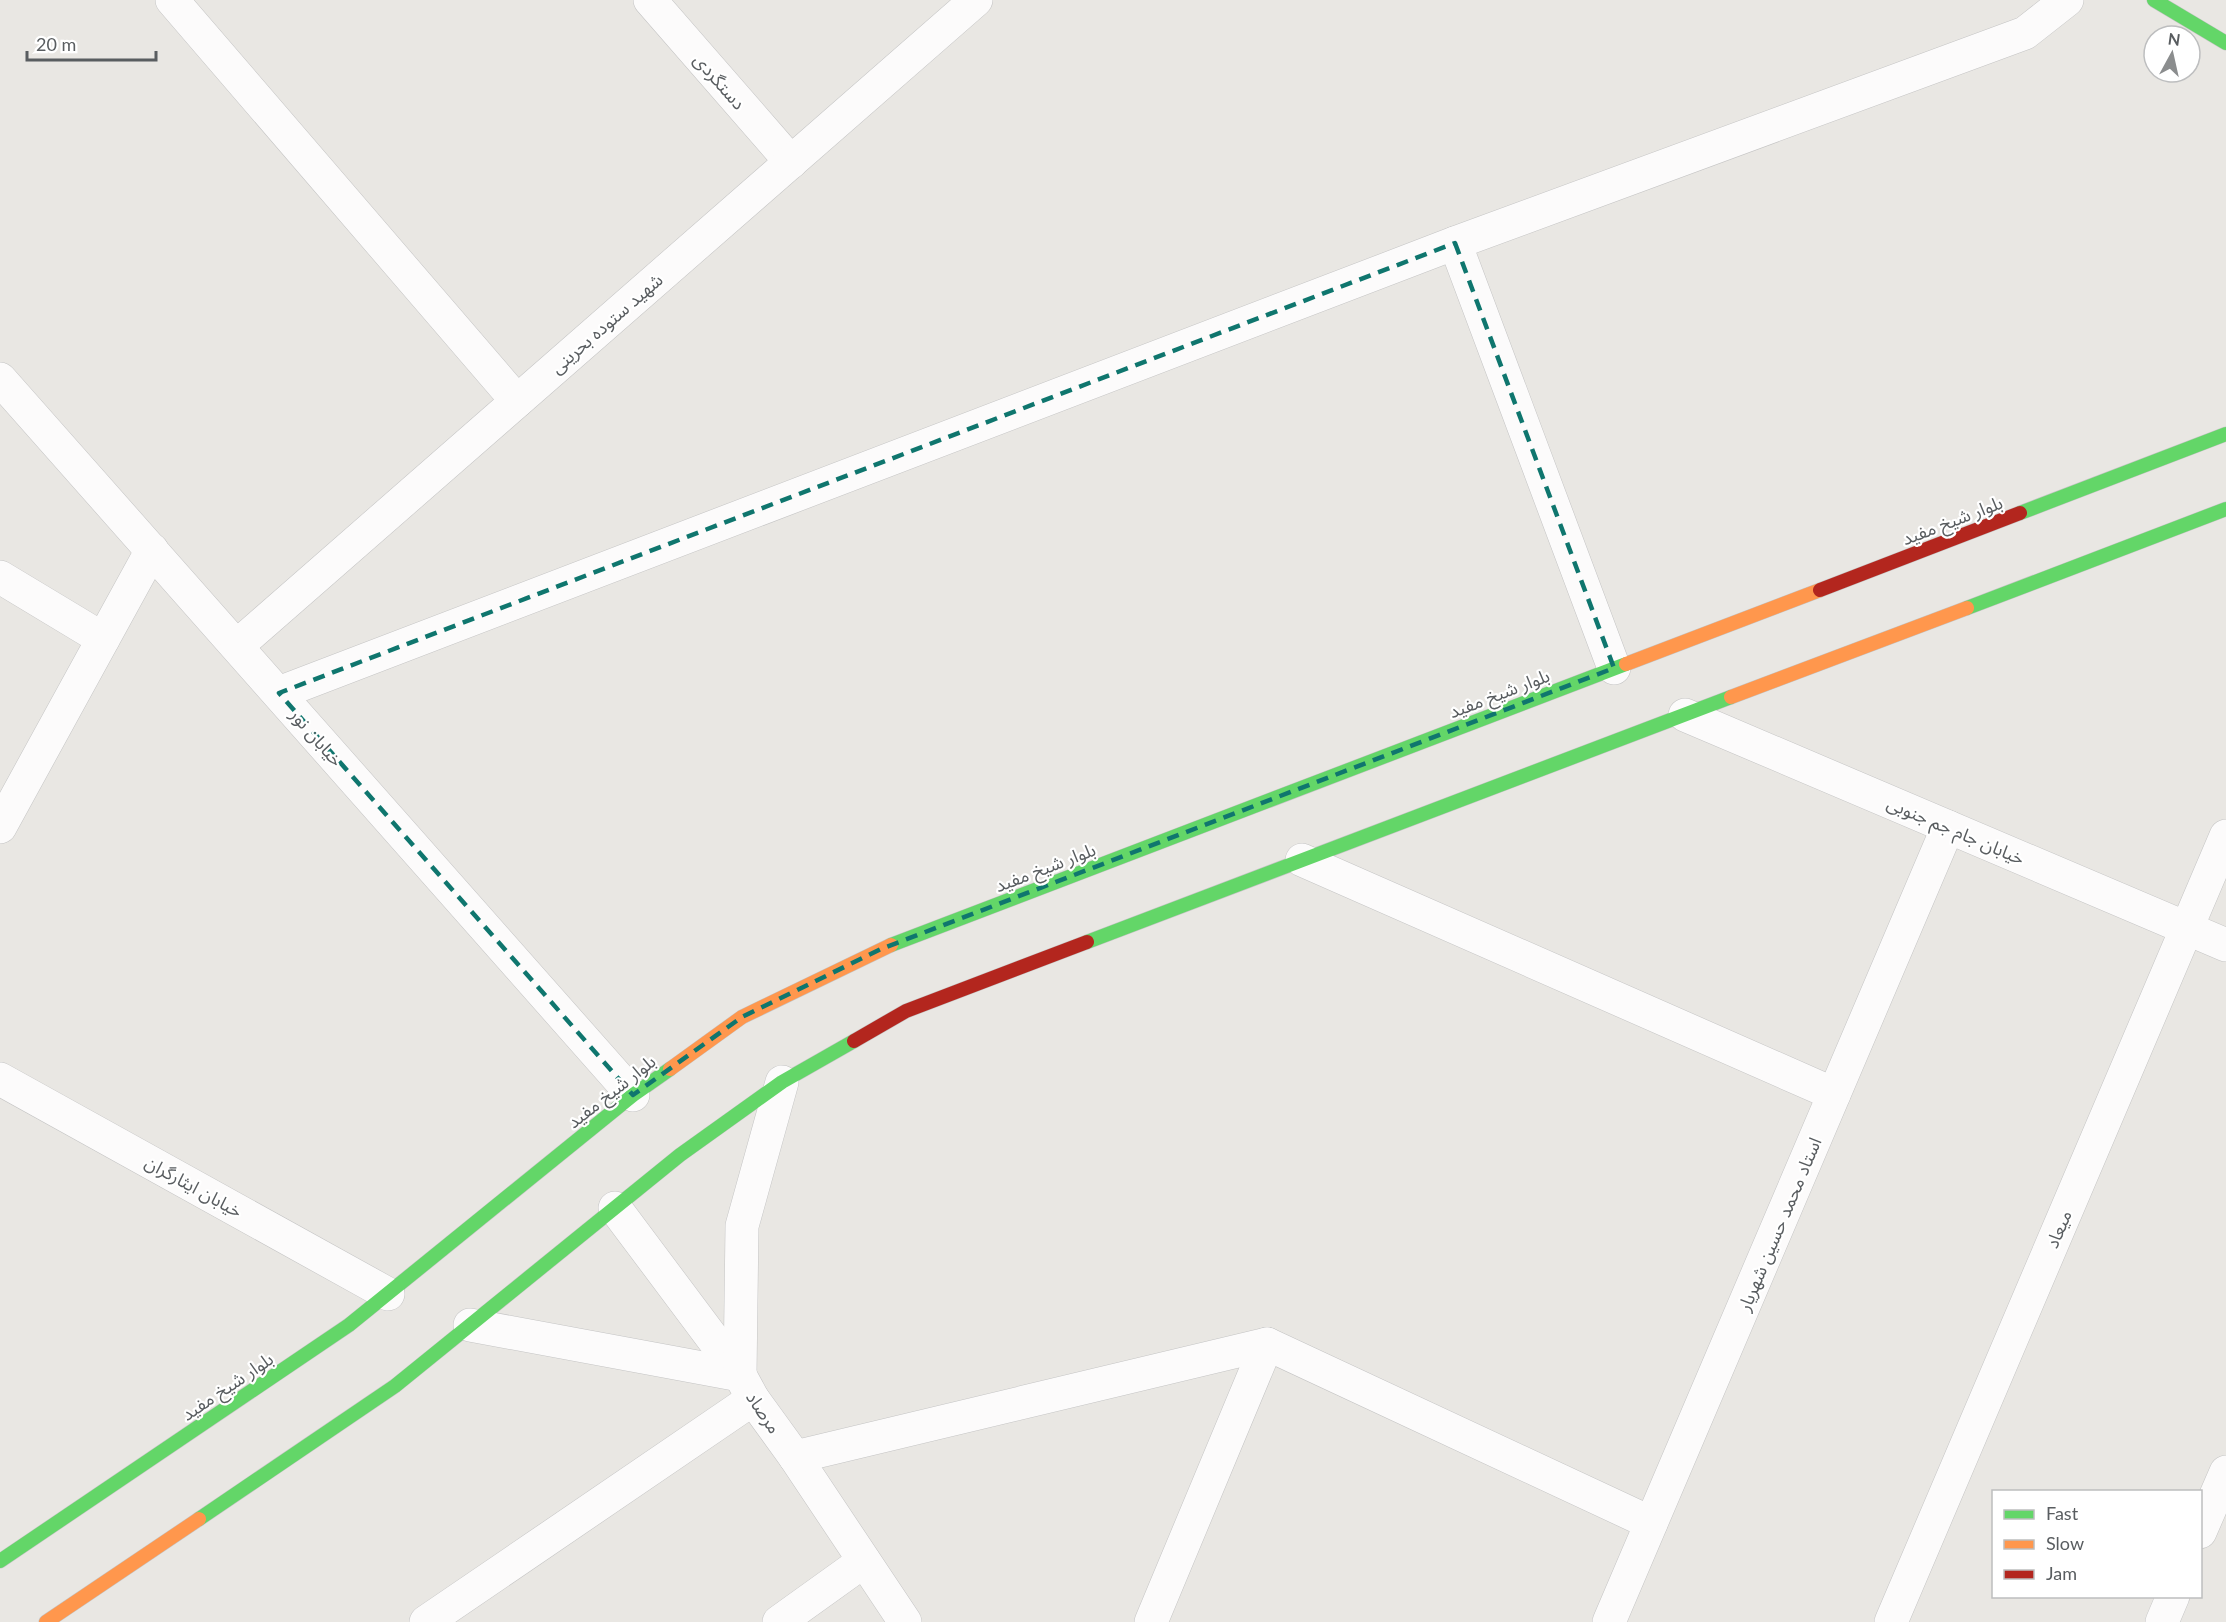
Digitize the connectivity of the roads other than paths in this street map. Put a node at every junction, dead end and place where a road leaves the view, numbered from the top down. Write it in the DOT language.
graph roads {
  1 [pos="172,0"];
  2 [pos="650,0"];
  3 [pos="976,0"];
  4 [pos="2067,0"];
  5 [pos="2154,0"];
  6 [pos="2226,42"];
  7 [pos="791,162"];
  8 [pos="1455,243"];
  9 [pos="0,379"];
  10 [pos="517,401"];
  11 [pos="2226,434"];
  12 [pos="2226,509"];
  13 [pos="152,550"];
  14 [pos="0,577"];
  15 [pos="104,639"];
  16 [pos="237,646"];
  17 [pos="1614,668"];
  18 [pos="279,693"];
  19 [pos="1685,715"];
  20 [pos="0,827"];
  21 [pos="1948,827"];
  22 [pos="2226,836"];
  23 [pos="1302,860"];
  24 [pos="2187,928"];
  25 [pos="2226,945"];
  26 [pos="0,1078"];
  27 [pos="782,1082"];
  28 [pos="1834,1094"];
  29 [pos="633,1095"];
  30 [pos="615,1208"];
  31 [pos="388,1294"];
  32 [pos="470,1325"];
  33 [pos="1267,1344"];
  34 [pos="746,1387"];
  35 [pos="795,1457"];
  36 [pos="2226,1472"];
  37 [pos="1651,1523"];
  38 [pos="2202,1527"];
  39 [pos="864,1561"];
  40 [pos="0,1562"];
  41 [pos="2172,1598"];
  42 [pos="46,1622"];
  43 [pos="426,1622"];
  44 [pos="779,1622"];
  45 [pos="905,1622"];
  46 [pos="1151,1622"];
  47 [pos="1609,1622"];
  48 [pos="1891,1622"];
  49 [pos="2163,1622"];
  1 -- 10 [label="street"];
  2 -- 7 [label="street, دستگردی"];
  3 -- 7 [label="street, شهید ستوده بحرینی"];
  4 -- 8 [label="street"];
  5 -- 6 [label="street"];
  7 -- 10 [label="street, شهید ستوده بحرینی"];
  8 -- 17 [label="street"];
  8 -- 18 [label="street"];
  9 -- 13 [label="street, خیابان نور"];
  10 -- 16 [label="street, شهید ستوده بحرینی"];
  11 -- 17 [label="street, بلوار شیخ مفید"];
  12 -- 19 [label="street"];
  13 -- 15 [label="street"];
  13 -- 16 [label="street, خیابان نور"];
  14 -- 15 [label="street"];
  15 -- 20 [label="street"];
  16 -- 18 [label="street, خیابان نور"];
  17 -- 29 [label="street, بلوار شیخ مفید"];
  18 -- 29 [label="street, خیابان نور"];
  19 -- 21 [label="street, خیابان جام جم جنوبی"];
  19 -- 23 [label="street"];
  21 -- 24 [label="street, خیابان جام جم جنوبی"];
  21 -- 28 [label="street, استاد محمد حسین شهریار"];
  22 -- 24 [label="street, میعاد"];
  23 -- 27 [label="street"];
  23 -- 28 [label="street"];
  24 -- 25 [label="street, خیابان جام جم جنوبی"];
  24 -- 48 [label="street, میعاد"];
  26 -- 31 [label="street, خیابان ایثارگران"];
  27 -- 30 [label="street"];
  27 -- 34 [label="street"];
  28 -- 37 [label="street, استاد محمد حسین شهریار"];
  29 -- 31 [label="street, بلوار شیخ مفید"];
  30 -- 32 [label="street"];
  30 -- 34 [label="street, مرصاد"];
  31 -- 40 [label="street, بلوار شیخ مفید"];
  32 -- 34 [label="street"];
  32 -- 42 [label="street"];
  33 -- 35 [label="street"];
  33 -- 37 [label="street"];
  33 -- 46 [label="street"];
  34 -- 35 [label="street, مرصاد"];
  34 -- 43 [label="street"];
  35 -- 39 [label="street, مرصاد"];
  36 -- 38 [label="street"];
  37 -- 47 [label="street, استاد محمد حسین شهریار"];
  39 -- 44 [label="street"];
  39 -- 45 [label="street, مرصاد"];
  41 -- 49 [label="street"];
}
